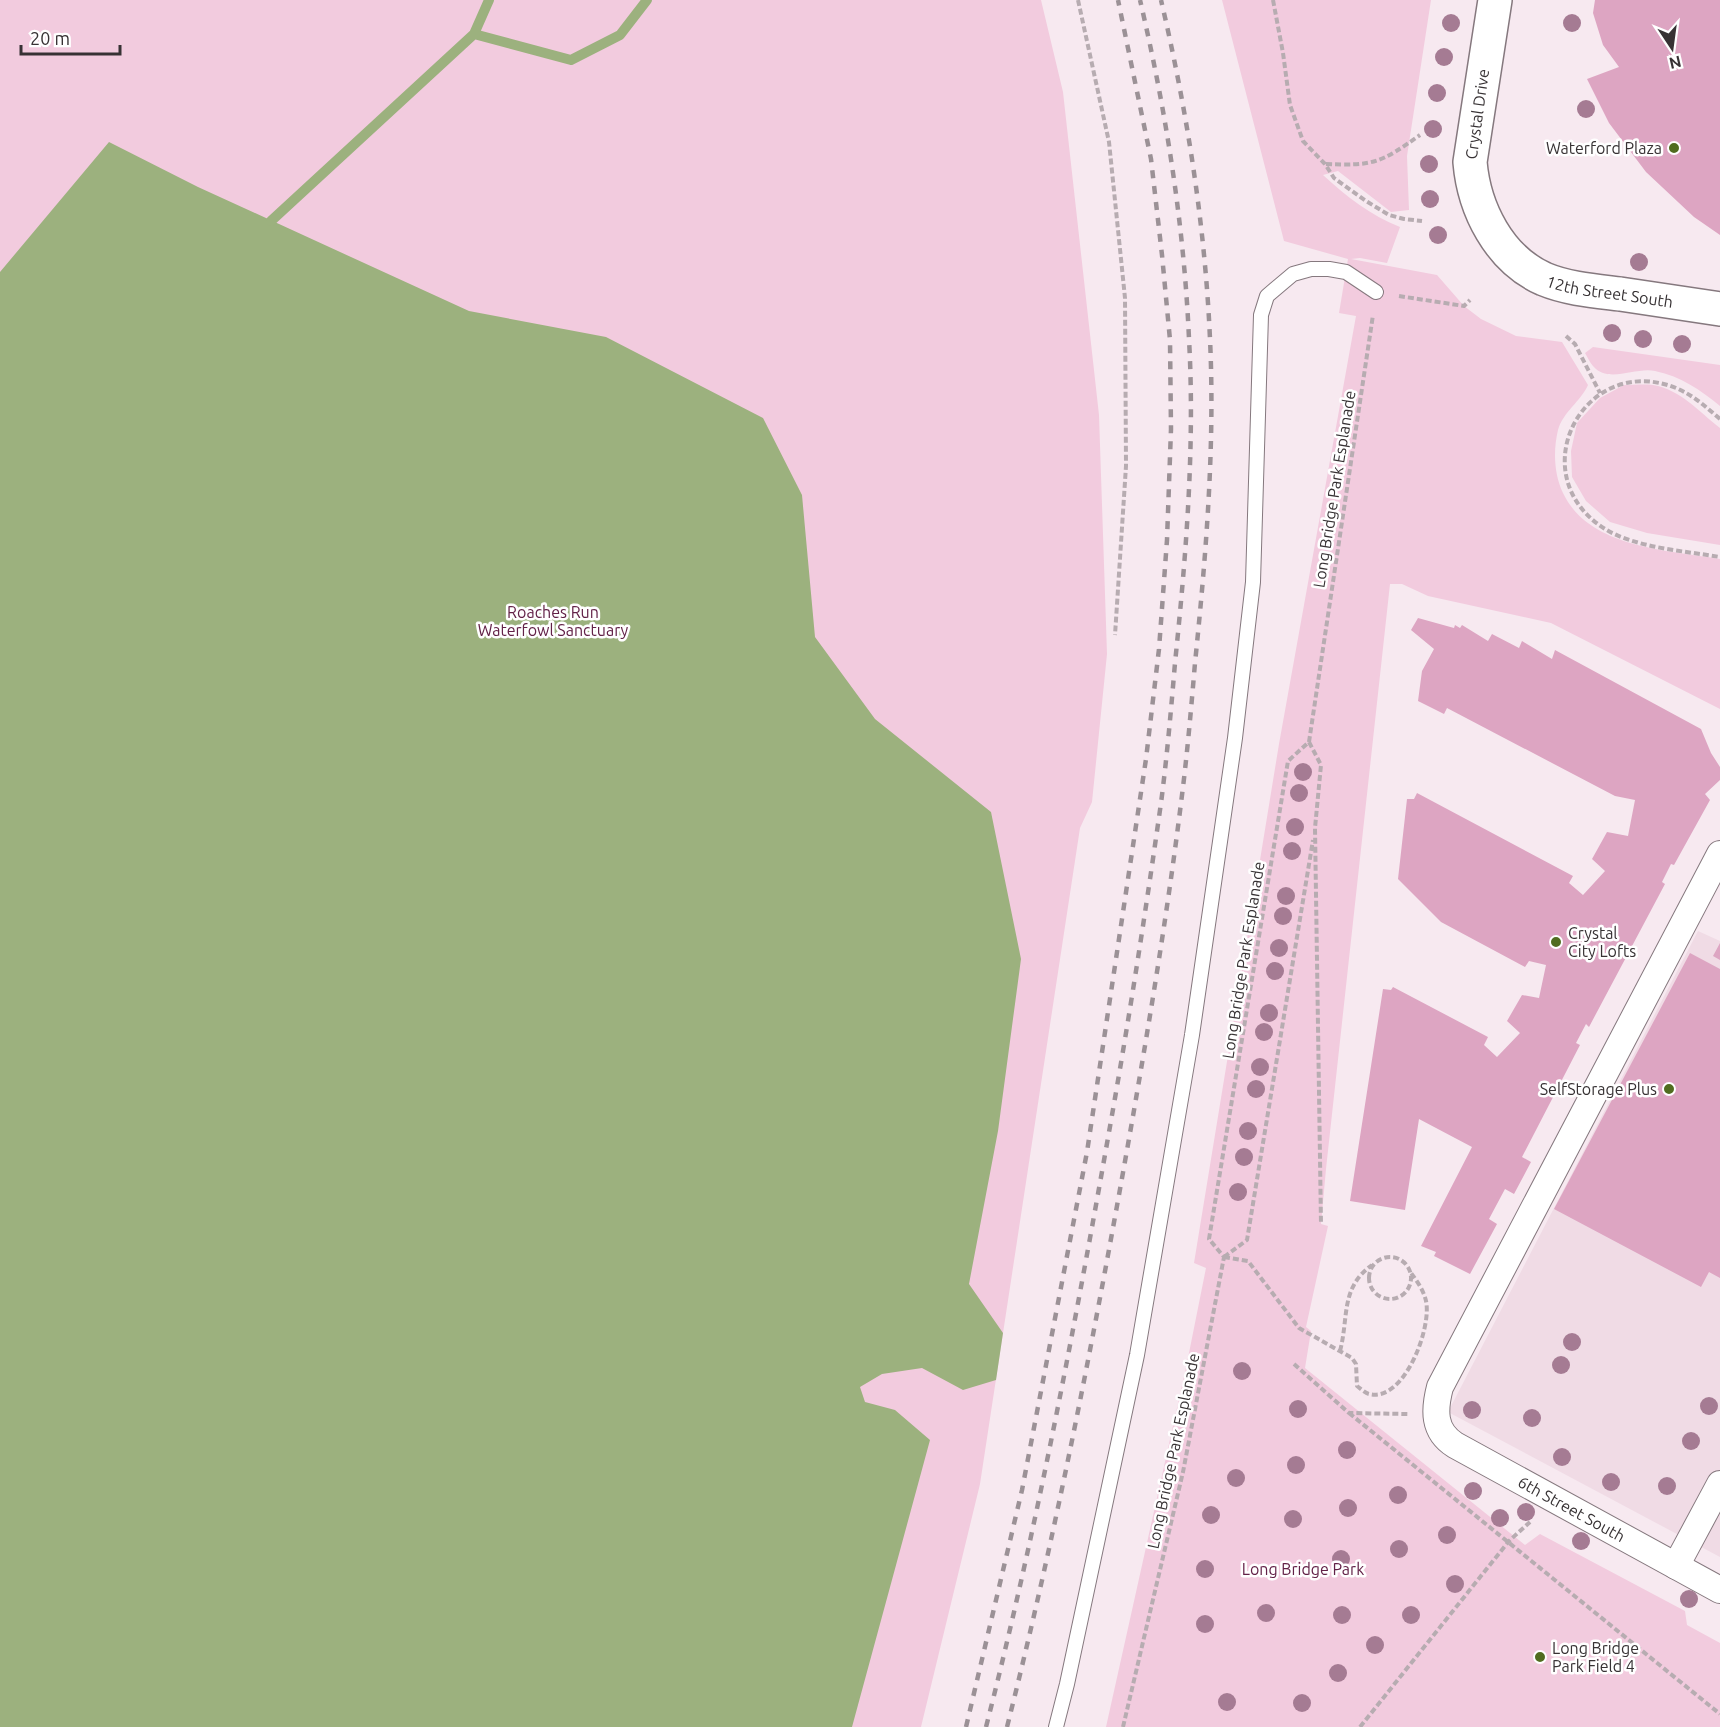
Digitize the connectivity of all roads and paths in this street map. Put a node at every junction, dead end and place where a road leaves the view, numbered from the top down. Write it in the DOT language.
graph roads {
  1 [pos="1077,0"];
  2 [pos="1273,0"];
  3 [pos="1496,0"];
  4 [pos="1420,135"];
  5 [pos="1325,164"];
  6 [pos="1422,221"];
  7 [pos="1509,255"];
  8 [pos="1376,292"];
  9 [pos="1470,300"];
  10 [pos="1720,309"];
  11 [pos="1566,336"];
  12 [pos="1600,393"];
  13 [pos="1720,419"];
  14 [pos="1720,557"];
  15 [pos="1115,635"];
  16 [pos="1308,742"];
  17 [pos="1315,828"];
  18 [pos="1720,854"];
  19 [pos="1321,1224"];
  20 [pos="1224,1257"];
  21 [pos="1373,1265"];
  22 [pos="1411,1273"];
  23 [pos="1340,1351"];
  24 [pos="1294,1364"];
  25 [pos="1349,1413"];
  26 [pos="1425,1414"];
  27 [pos="1720,1484"];
  28 [pos="1530,1522"];
  29 [pos="1509,1541"];
  30 [pos="1676,1566"];
  31 [pos="1720,1590"];
  32 [pos="1720,1714"];
  33 [pos="1056,1727"];
  34 [pos="1123,1727"];
  35 [pos="1360,1727"];
  1 -- 15 [label="path"];
  2 -- 5 [label="path"];
  3 -- 7 [label="street, Crystal Drive"];
  4 -- 5 [label="path"];
  5 -- 6 [label="path"];
  7 -- 10 [label="street, 12th Street South"];
  8 -- 9 [label="path"];
  8 -- 16 [label="path, Long Bridge Park Esplanade"];
  8 -- 33 [label="lane"];
  11 -- 12 [label="path"];
  12 -- 13 [label="path"];
  12 -- 14 [label="path"];
  16 -- 17 [label="path"];
  16 -- 20 [label="path, Long Bridge Park Esplanade"];
  17 -- 19 [label="path"];
  17 -- 20 [label="path"];
  18 -- 26 [label="street"];
  20 -- 23 [label="path"];
  20 -- 34 [label="path, Long Bridge Park Esplanade"];
  21 -- 22 [label="path"];
  21 -- 22 [label="path"];
  21 -- 23 [label="path"];
  22 -- 23 [label="path"];
  24 -- 25 [label="path"];
  25 -- 26 [label="path"];
  25 -- 29 [label="path"];
  26 -- 30 [label="street, 6th Street South"];
  27 -- 30 [label="street"];
  28 -- 29 [label="path"];
  29 -- 32 [label="path"];
  29 -- 35 [label="path"];
  30 -- 31 [label="street, 6th Street South"];
}
